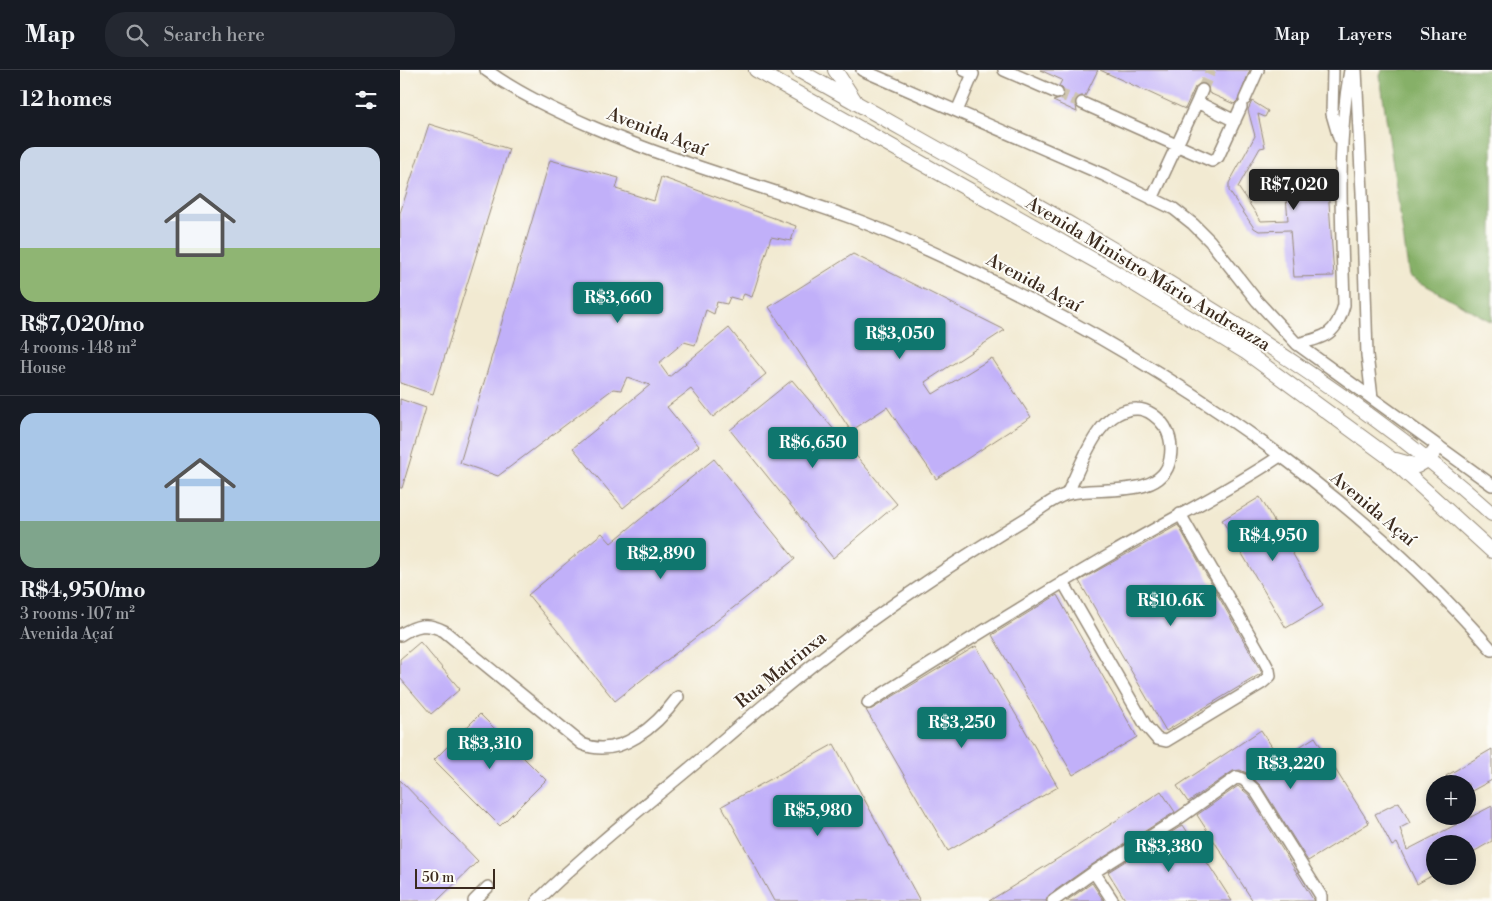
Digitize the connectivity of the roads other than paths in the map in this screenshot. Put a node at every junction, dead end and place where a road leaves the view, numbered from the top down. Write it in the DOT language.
graph roads {
  1 [pos="486,70"];
  2 [pos="756,70"];
  3 [pos="798,70"];
  4 [pos="835,70"];
  5 [pos="862,70"];
  6 [pos="1004,70"];
  7 [pos="1258,70"];
  8 [pos="1333,70"];
  9 [pos="1350,70"];
  10 [pos="1356,70"];
  11 [pos="971,71"];
  12 [pos="1202,90"];
  13 [pos="1057,93"];
  14 [pos="1197,102"];
  15 [pos="857,103"];
  16 [pos="1082,103"];
  17 [pos="957,111"];
  18 [pos="1235,121"];
  19 [pos="1341,144"];
  20 [pos="1176,146"];
  21 [pos="1340,161"];
  22 [pos="1361,161"];
  23 [pos="1152,198"];
  24 [pos="1344,305"];
  25 [pos="1365,310"];
  26 [pos="1297,344"];
  27 [pos="1372,398"];
  28 [pos="1438,447"];
  29 [pos="1280,456"];
  30 [pos="1390,458"];
  31 [pos="1429,459"];
  32 [pos="1492,485"];
  33 [pos="1067,494"];
  34 [pos="1180,514"];
  35 [pos="1492,514"];
  36 [pos="1492,551"];
  37 [pos="1064,582"];
  38 [pos="400,635"];
  39 [pos="1492,650"];
  40 [pos="678,697"];
  41 [pos="868,703"];
  42 [pos="1094,872"];
  43 [pos="488,887"];
  44 [pos="474,901"];
  45 [pos="538,901"];
  46 [pos="1053,901"];
  47 [pos="1113,901"];
  48 [pos="1321,901"];
  1 -- 29 [label="street, Avenida Açaí"];
  2 -- 30 [label="main road, Avenida Ministro Mário Andreazza"];
  3 -- 15 [label="main road, Avenida Ministro Mário Andreazza"];
  4 -- 15 [label="main road"];
  5 -- 17 [label="street, Avenida Ministro Mário Andreazza"];
  6 -- 13 [label="street"];
  7 -- 18 [label="street"];
  8 -- 19 [label="street"];
  9 -- 19 [label="street"];
  10 -- 22 [label="street"];
  11 -- 17 [label="street"];
  12 -- 14 [label="street"];
  14 -- 18 [label="street"];
  14 -- 20 [label="street"];
  15 -- 31 [label="main road, Avenida Ministro Mário Andreazza"];
  16 -- 20 [label="street"];
  17 -- 23 [label="street, Avenida Ministro Mário Andreazza"];
  18 -- 20 [label="street"];
  19 -- 21 [label="street"];
  20 -- 23 [label="street"];
  21 -- 22 [label="street"];
  21 -- 24 [label="street"];
  22 -- 25 [label="street"];
  23 -- 26 [label="street, Avenida Ministro Mário Andreazza"];
  24 -- 25 [label="street"];
  24 -- 26 [label="street"];
  25 -- 27 [label="street"];
  26 -- 27 [label="street, Avenida Ministro Mário Andreazza"];
  27 -- 28 [label="street, Avenida Ministro Mário Andreazza"];
  28 -- 31 [label="main road"];
  28 -- 32 [label="street, Avenida Ministro Mário Andreazza"];
  29 -- 34 [label="street"];
  29 -- 39 [label="street, Avenida Açaí"];
  30 -- 31 [label="main road"];
  30 -- 36 [label="main road, Avenida Ministro Mário Andreazza"];
  31 -- 35 [label="main road, Avenida Ministro Mário Andreazza"];
  33 -- 33 [label="street, Rua Matrinxa"];
  33 -- 45 [label="street, Rua Matrinxa"];
  34 -- 37 [label="street"];
  34 -- 37 [label="street"];
  37 -- 41 [label="street"];
  38 -- 40 [label="street"];
  42 -- 46 [label="street"];
  42 -- 47 [label="street"];
  42 -- 48 [label="street"];
  43 -- 44 [label="street"];
}
